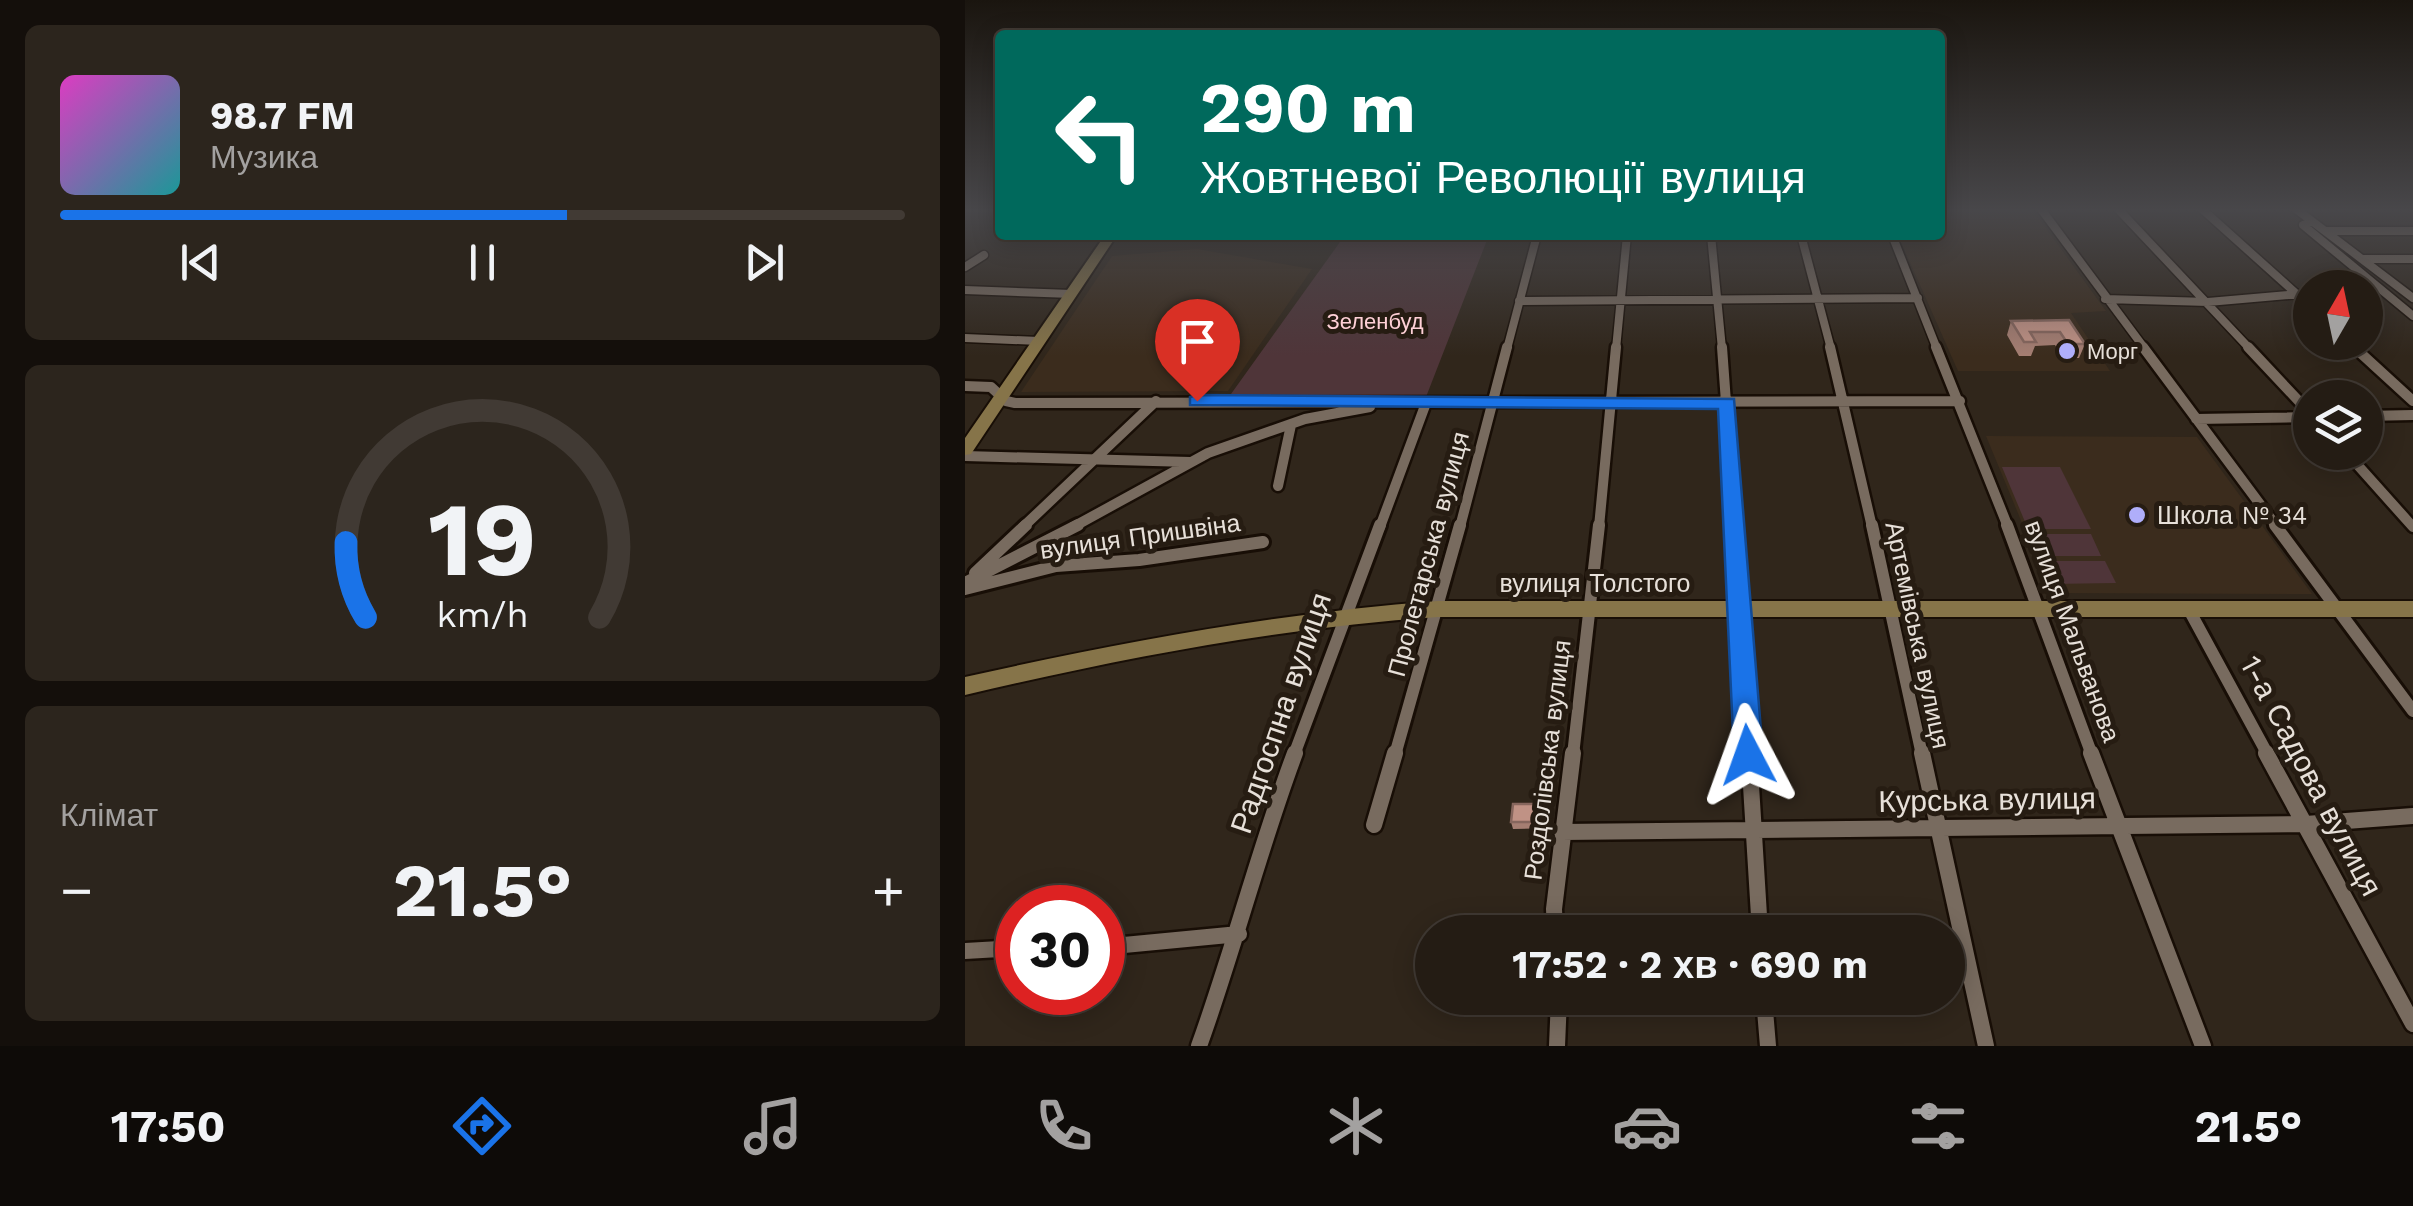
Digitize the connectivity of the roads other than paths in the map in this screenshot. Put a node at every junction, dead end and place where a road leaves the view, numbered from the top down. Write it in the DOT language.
graph roads {
  1 [pos="1096,258"];
  2 [pos="1531,258"];
  3 [pos="1625,258"];
  4 [pos="1713,258"];
  5 [pos="1806,258"];
  6 [pos="1901,258"];
  7 [pos="2076,258"];
  8 [pos="2165,258"];
  9 [pos="2256,258"];
  10 [pos="2363,259"];
  11 [pos="2413,259"];
  12 [pos="965,290"];
  13 [pos="2293,291"];
  14 [pos="2383,292"];
  15 [pos="1071,294"];
  16 [pos="2293,294"];
  17 [pos="1918,298"];
  18 [pos="2413,298"];
  19 [pos="1718,299"];
  20 [pos="1815,299"];
  21 [pos="2105,299"];
  22 [pos="1519,300"];
  23 [pos="1620,300"];
  24 [pos="2208,302"];
  25 [pos="2413,316"];
  26 [pos="965,338"];
  27 [pos="1039,340"];
  28 [pos="2368,360"];
  29 [pos="965,386"];
  30 [pos="1002,395"];
  31 [pos="2293,396"];
  32 [pos="1157,401"];
  33 [pos="1960,401"];
  34 [pos="1383,402"];
  35 [pos="1845,402"];
  36 [pos="2413,402"];
  37 [pos="1426,403"];
  38 [pos="1491,403"];
  39 [pos="1609,404"];
  40 [pos="1727,404"];
  41 [pos="2413,415"];
  42 [pos="2293,416"];
  43 [pos="2383,416"];
  44 [pos="2196,420"];
  45 [pos="1291,425"];
  46 [pos="965,453"];
  47 [pos="1097,459"];
  48 [pos="1190,462"];
  49 [pos="2362,470"];
  50 [pos="1277,486"];
  51 [pos="2413,527"];
  52 [pos="1263,542"];
  53 [pos="965,585"];
  54 [pos="1739,607"];
  55 [pos="1591,608"];
  56 [pos="1890,608"];
  57 [pos="2039,608"];
  58 [pos="2188,608"];
  59 [pos="1438,609"];
  60 [pos="2334,609"];
  61 [pos="2413,609"];
  62 [pos="1344,614"];
  63 [pos="965,686"];
  64 [pos="2413,711"];
  65 [pos="2413,816"];
  66 [pos="2306,824"];
  67 [pos="1375,825"];
  68 [pos="2117,826"];
  69 [pos="1936,828"];
  70 [pos="1753,830"];
  71 [pos="1562,832"];
  72 [pos="1554,915"];
  73 [pos="1759,915"];
  74 [pos="1239,934"];
  75 [pos="1125,945"];
  76 [pos="995,949"];
  77 [pos="965,951"];
  78 [pos="1558,1015"];
  79 [pos="1765,1015"];
  80 [pos="2413,1024"];
  81 [pos="1199,1046"];
  82 [pos="1557,1046"];
  83 [pos="1767,1046"];
  84 [pos="1986,1046"];
  85 [pos="2203,1046"];
  1 -- 15 [label="street"];
  2 -- 22 [label="street, Пролетарська вулиця"];
  3 -- 23 [label="street, Роздолівська вулиця"];
  4 -- 19 [label="street"];
  5 -- 20 [label="street, Артемівська вулиця"];
  6 -- 17 [label="street, вулиця Мальванова"];
  7 -- 21 [label="street"];
  8 -- 24 [label="street"];
  9 -- 13 [label="street"];
  10 -- 11 [label="street"];
  10 -- 18 [label="street"];
  12 -- 15 [label="street"];
  14 -- 25 [label="street"];
  15 -- 27 [label="street"];
  16 -- 24 [label="street"];
  17 -- 20 [label="street"];
  17 -- 33 [label="street, вулиця Мальванова"];
  19 -- 20 [label="street"];
  19 -- 23 [label="street"];
  19 -- 40 [label="street"];
  20 -- 35 [label="street, Артемівська вулиця"];
  21 -- 24 [label="street"];
  21 -- 44 [label="street"];
  22 -- 23 [label="street"];
  22 -- 38 [label="street, Пролетарська вулиця"];
  23 -- 39 [label="street, Роздолівська вулиця"];
  24 -- 31 [label="street"];
  26 -- 27 [label="street"];
  27 -- 30 [label="street"];
  28 -- 36 [label="street"];
  29 -- 30 [label="street"];
  30 -- 32 [label="street"];
  30 -- 46 [label="street"];
  32 -- 34 [label="street"];
  32 -- 47 [label="street"];
  33 -- 35 [label="street"];
  33 -- 57 [label="street, вулиця Мальванова"];
  34 -- 37 [label="street"];
  34 -- 45 [label="street"];
  35 -- 40 [label="street"];
  35 -- 56 [label="street, Артемівська вулиця"];
  37 -- 38 [label="street"];
  37 -- 62 [label="street, Радгоспна вулиця"];
  38 -- 39 [label="street"];
  38 -- 59 [label="street, Пролетарська вулиця"];
  39 -- 40 [label="street"];
  39 -- 55 [label="street, Роздолівська вулиця"];
  40 -- 54 [label="street"];
  41 -- 43 [label="street"];
  42 -- 44 [label="street"];
  44 -- 60 [label="street"];
  45 -- 48 [label="street"];
  45 -- 50 [label="street"];
  46 -- 47 [label="street"];
  47 -- 48 [label="street"];
  47 -- 53 [label="street"];
  48 -- 53 [label="street"];
  49 -- 51 [label="street"];
  52 -- 53 [label="street, вулиця Пришвіна"];
  54 -- 55 [label="street, вулиця Толстого"];
  54 -- 56 [label="street, вулиця Толстого"];
  54 -- 70 [label="street"];
  55 -- 59 [label="street, вулиця Толстого"];
  55 -- 71 [label="street, Роздолівська вулиця"];
  56 -- 57 [label="street, вулиця Толстого"];
  56 -- 69 [label="street, Артемівська вулиця"];
  57 -- 58 [label="street, вулиця Толстого"];
  57 -- 68 [label="street, вулиця Мальванова"];
  58 -- 60 [label="street, вулиця Толстого"];
  58 -- 66 [label="street, 1-а Садова вулиця"];
  59 -- 62 [label="street, вулиця Толстого"];
  59 -- 67 [label="street, Пролетарська вулиця"];
  60 -- 61 [label="street, вулиця Толстого"];
  60 -- 64 [label="street"];
  62 -- 63 [label="street, вулиця Толстого"];
  62 -- 74 [label="street, Радгоспна вулиця"];
  65 -- 66 [label="street, Курська вулиця"];
  66 -- 68 [label="street, Курська вулиця"];
  66 -- 80 [label="street, 1-а Садова вулиця"];
  68 -- 69 [label="street, Курська вулиця"];
  68 -- 85 [label="street, вулиця Мальванова"];
  69 -- 70 [label="street, Курська вулиця"];
  69 -- 84 [label="street, Артемівська вулиця"];
  70 -- 71 [label="street, Курська вулиця"];
  70 -- 73 [label="street"];
  71 -- 72 [label="street, Роздолівська вулиця"];
  74 -- 75 [label="street"];
  74 -- 81 [label="street, Радгоспна вулиця"];
  76 -- 77 [label="street"];
  78 -- 82 [label="street"];
  79 -- 83 [label="street"];
}
